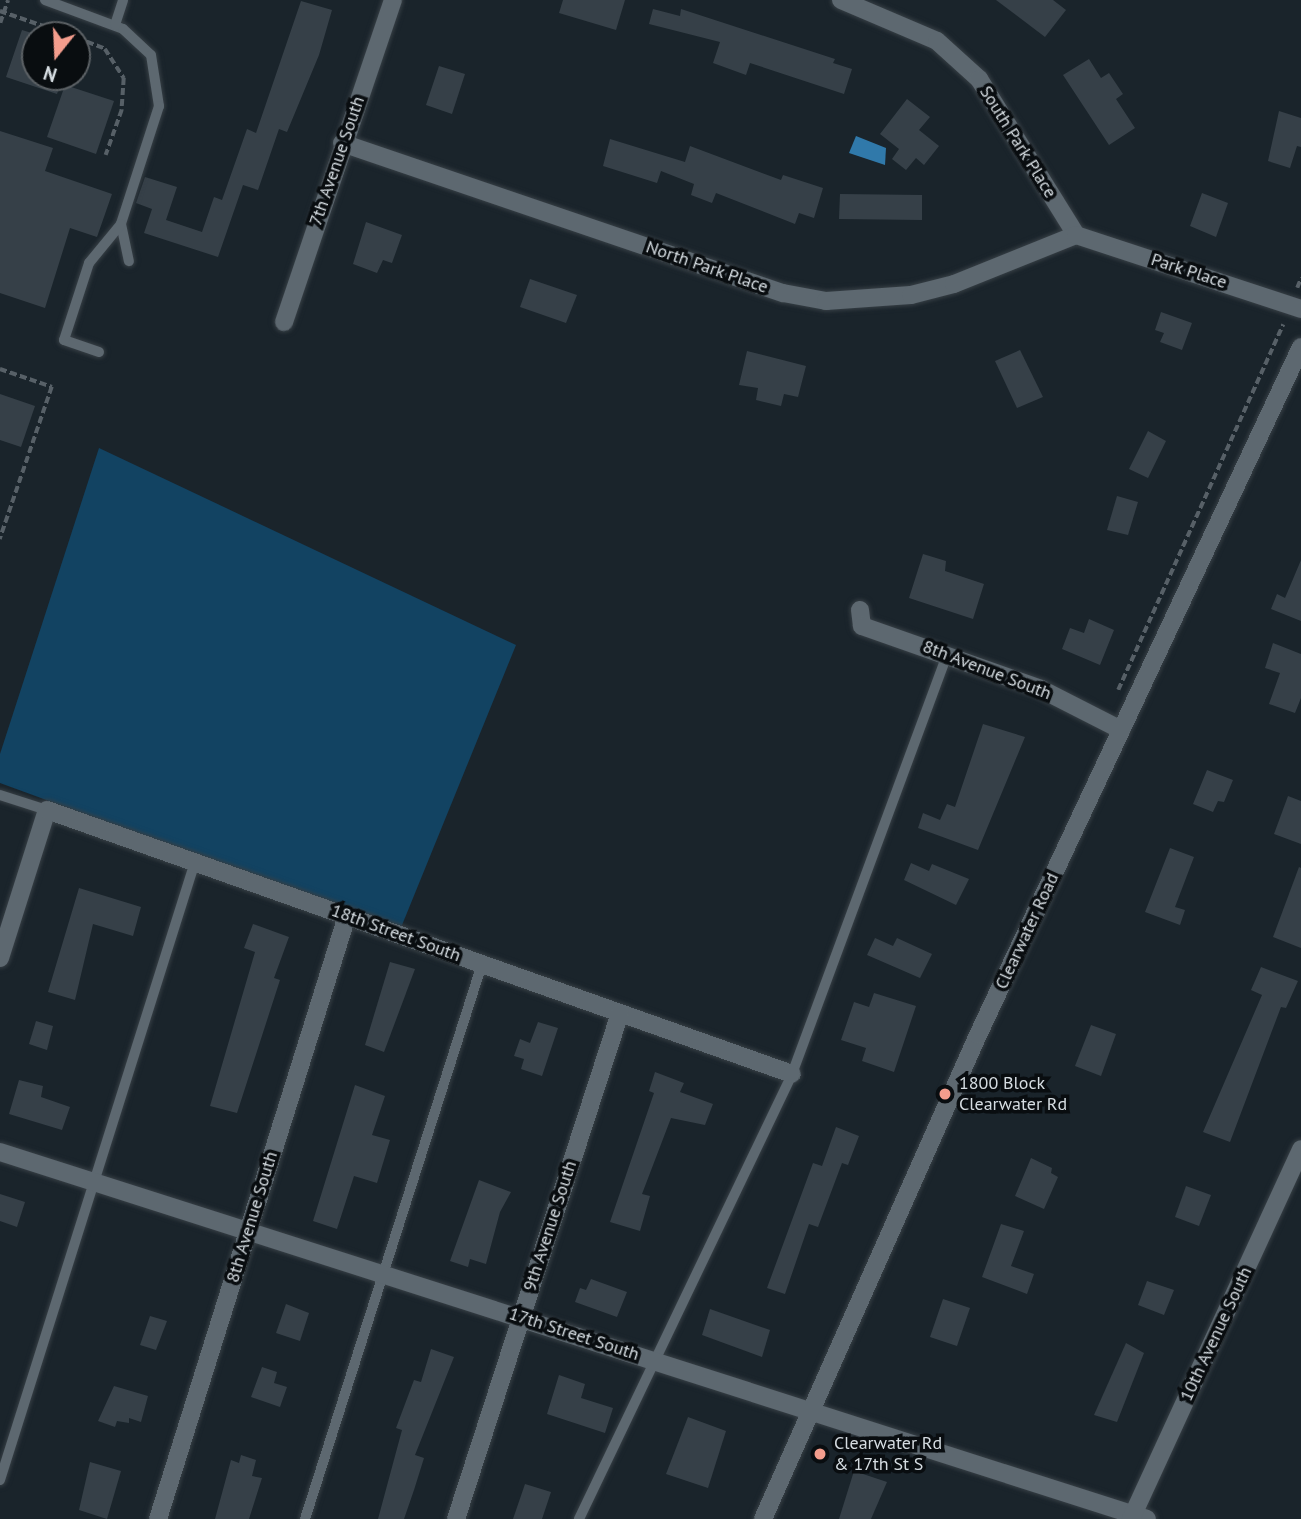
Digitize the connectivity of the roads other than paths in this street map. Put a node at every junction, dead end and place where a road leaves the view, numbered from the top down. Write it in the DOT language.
graph roads {
  1 [pos="45,0"];
  2 [pos="123,0"];
  3 [pos="393,0"];
  4 [pos="841,0"];
  5 [pos="115,25"];
  6 [pos="342,144"];
  7 [pos="121,224"];
  8 [pos="1076,235"];
  9 [pos="129,261"];
  10 [pos="1301,309"];
  11 [pos="284,322"];
  12 [pos="1301,347"];
  13 [pos="99,352"];
  14 [pos="860,610"];
  15 [pos="947,654"];
  16 [pos="1121,730"];
  17 [pos="0,794"];
  18 [pos="47,810"];
  19 [pos="195,862"];
  20 [pos="348,916"];
  21 [pos="0,958"];
  22 [pos="482,964"];
  23 [pos="620,1013"];
  24 [pos="792,1073"];
  25 [pos="1301,1149"];
  26 [pos="0,1152"];
  27 [pos="96,1180"];
  28 [pos="248,1229"];
  29 [pos="382,1272"];
  30 [pos="520,1317"];
  31 [pos="656,1360"];
  32 [pos="813,1411"];
  33 [pos="0,1480"];
  34 [pos="1137,1517"];
  35 [pos="158,1519"];
  36 [pos="304,1519"];
  37 [pos="456,1519"];
  38 [pos="579,1519"];
  39 [pos="763,1519"];
  1 -- 5 [label="lane"];
  2 -- 5 [label="lane"];
  3 -- 6 [label="street, 7th Avenue South"];
  4 -- 8 [label="street, South Park Place"];
  5 -- 7 [label="lane"];
  6 -- 8 [label="street, North Park Place"];
  6 -- 11 [label="street, 7th Avenue South"];
  7 -- 9 [label="lane"];
  7 -- 13 [label="lane"];
  8 -- 10 [label="street, Park Place"];
  12 -- 16 [label="street, Clearwater Road"];
  14 -- 15 [label="street, 8th Avenue South"];
  15 -- 16 [label="street, 8th Avenue South"];
  15 -- 24 [label="lane"];
  16 -- 32 [label="street, Clearwater Road"];
  17 -- 18 [label="lane, 18th Street South"];
  18 -- 19 [label="street, 18th Street South"];
  18 -- 21 [label="street"];
  19 -- 20 [label="street, 18th Street South"];
  19 -- 27 [label="lane"];
  20 -- 22 [label="street, 18th Street South"];
  20 -- 28 [label="street, 8th Avenue South"];
  22 -- 23 [label="street, 18th Street South"];
  22 -- 29 [label="lane"];
  23 -- 24 [label="street, 18th Street South"];
  23 -- 30 [label="street, 9th Avenue South"];
  24 -- 31 [label="lane"];
  25 -- 34 [label="street, 10th Avenue South"];
  26 -- 27 [label="street, 17th Street South"];
  27 -- 28 [label="street, 17th Street South"];
  27 -- 33 [label="lane"];
  28 -- 29 [label="street, 17th Street South"];
  28 -- 35 [label="street, 8th Avenue South"];
  29 -- 30 [label="street, 17th Street South"];
  29 -- 36 [label="lane"];
  30 -- 31 [label="street, 17th Street South"];
  30 -- 37 [label="street, 9th Avenue South"];
  31 -- 32 [label="street, 17th Street South"];
  31 -- 38 [label="lane"];
  32 -- 34 [label="street, 17th Street South"];
  32 -- 39 [label="street, Clearwater Road"];
}
